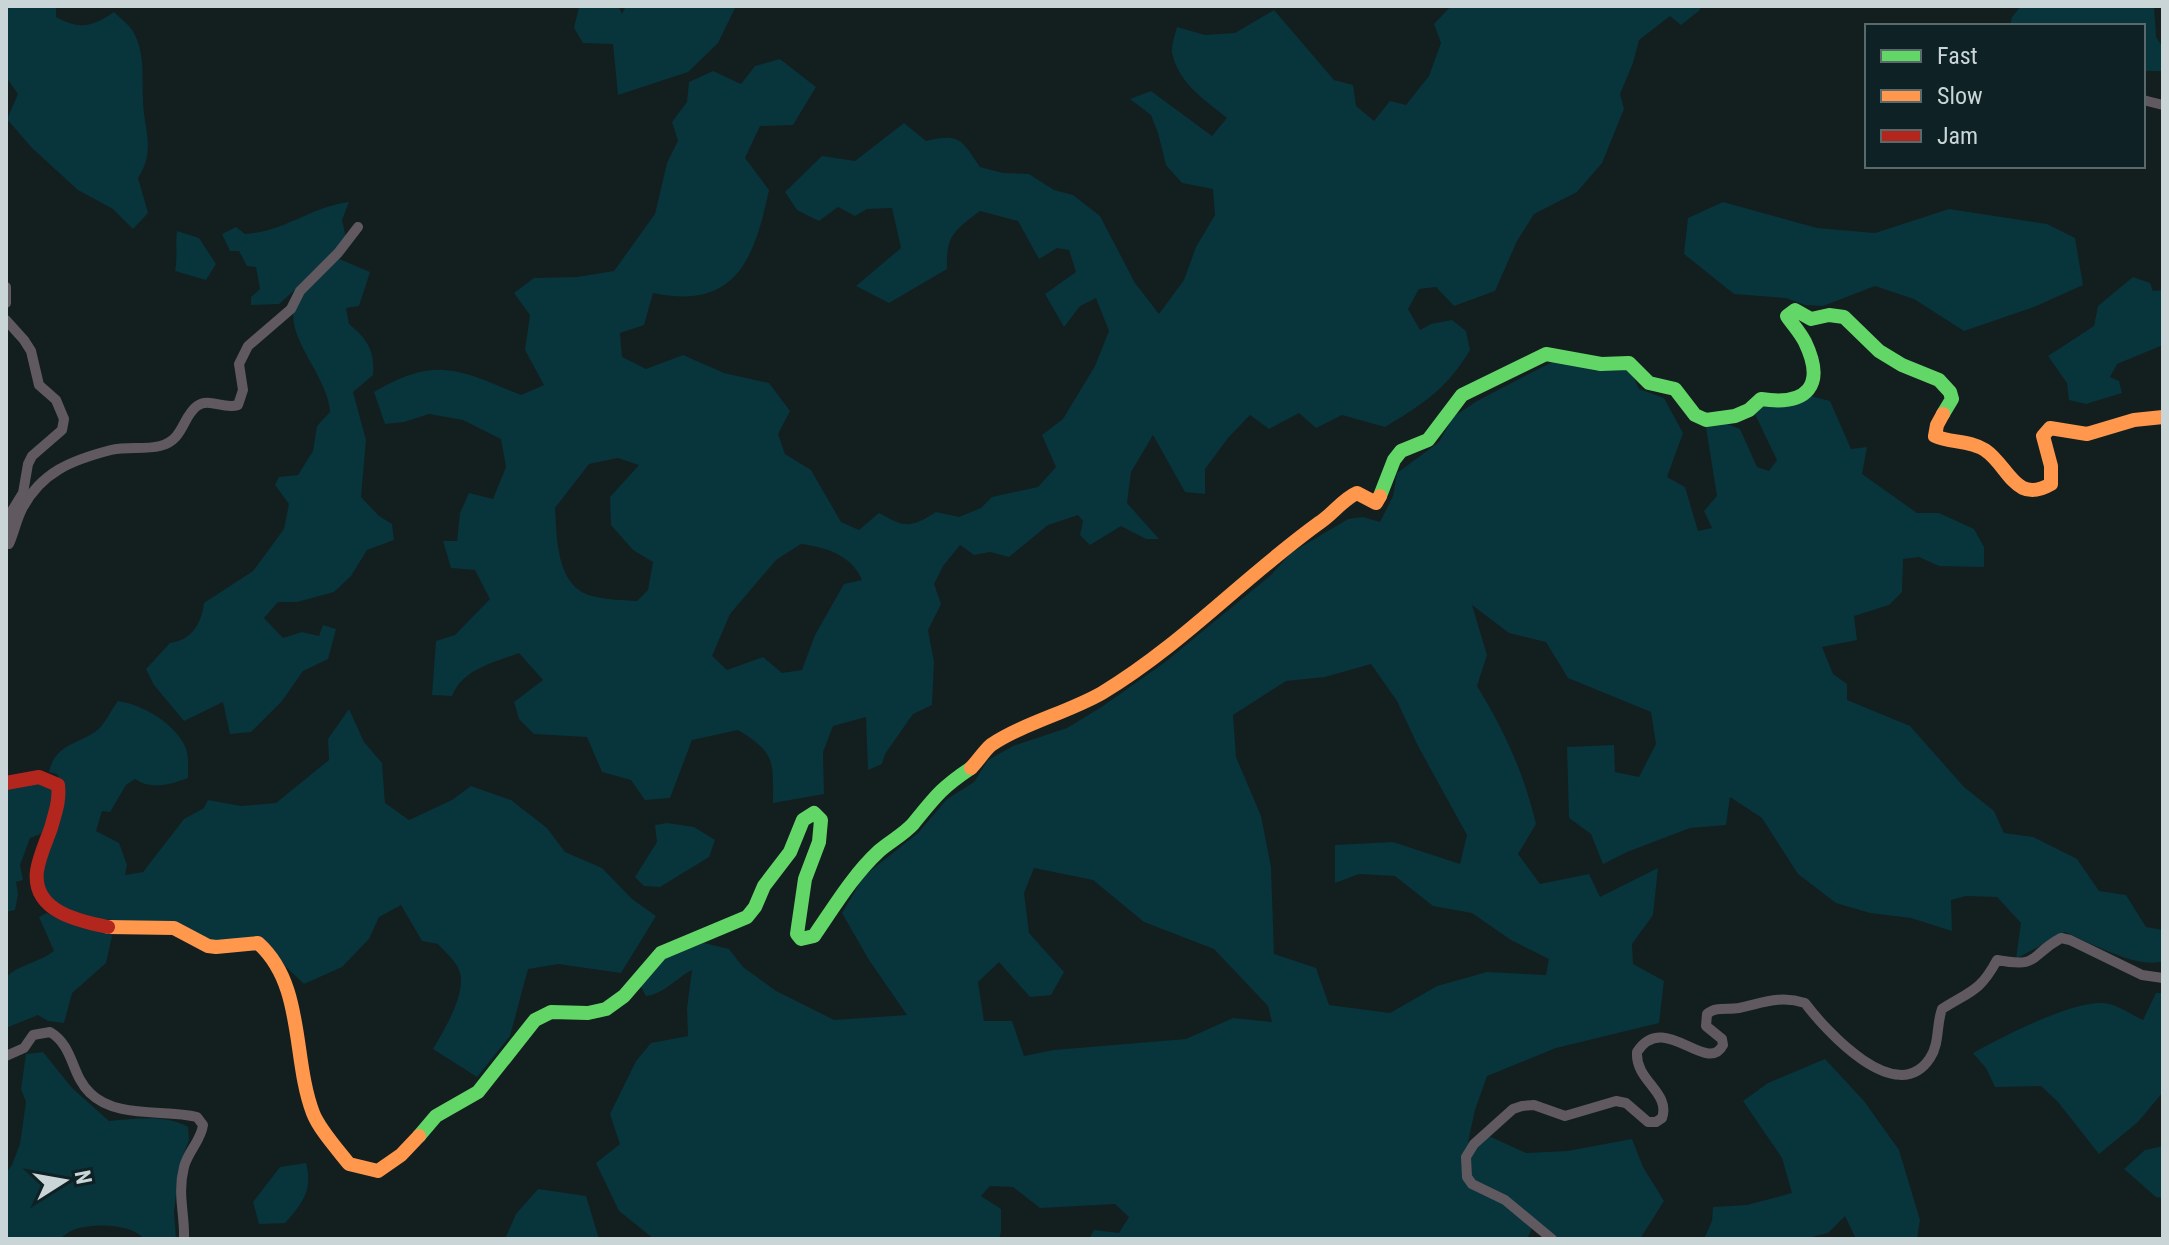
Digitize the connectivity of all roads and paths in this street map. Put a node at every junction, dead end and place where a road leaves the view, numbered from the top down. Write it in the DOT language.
graph roads {
  1 [pos="358,227"];
  2 [pos="6,287"];
  3 [pos="6,303"];
  4 [pos="6,320"];
  5 [pos="2163,417"];
  6 [pos="7,547"];
  7 [pos="6,783"];
  8 [pos="2163,978"];
  9 [pos="6,1056"];
  10 [pos="184,1239"];
  11 [pos="1552,1239"];
  1 -- 6 [label="street"];
  2 -- 3 [label="street"];
  4 -- 6 [label="street"];
  5 -- 7 [label="street"];
  8 -- 11 [label="street"];
  9 -- 10 [label="street"];
}
